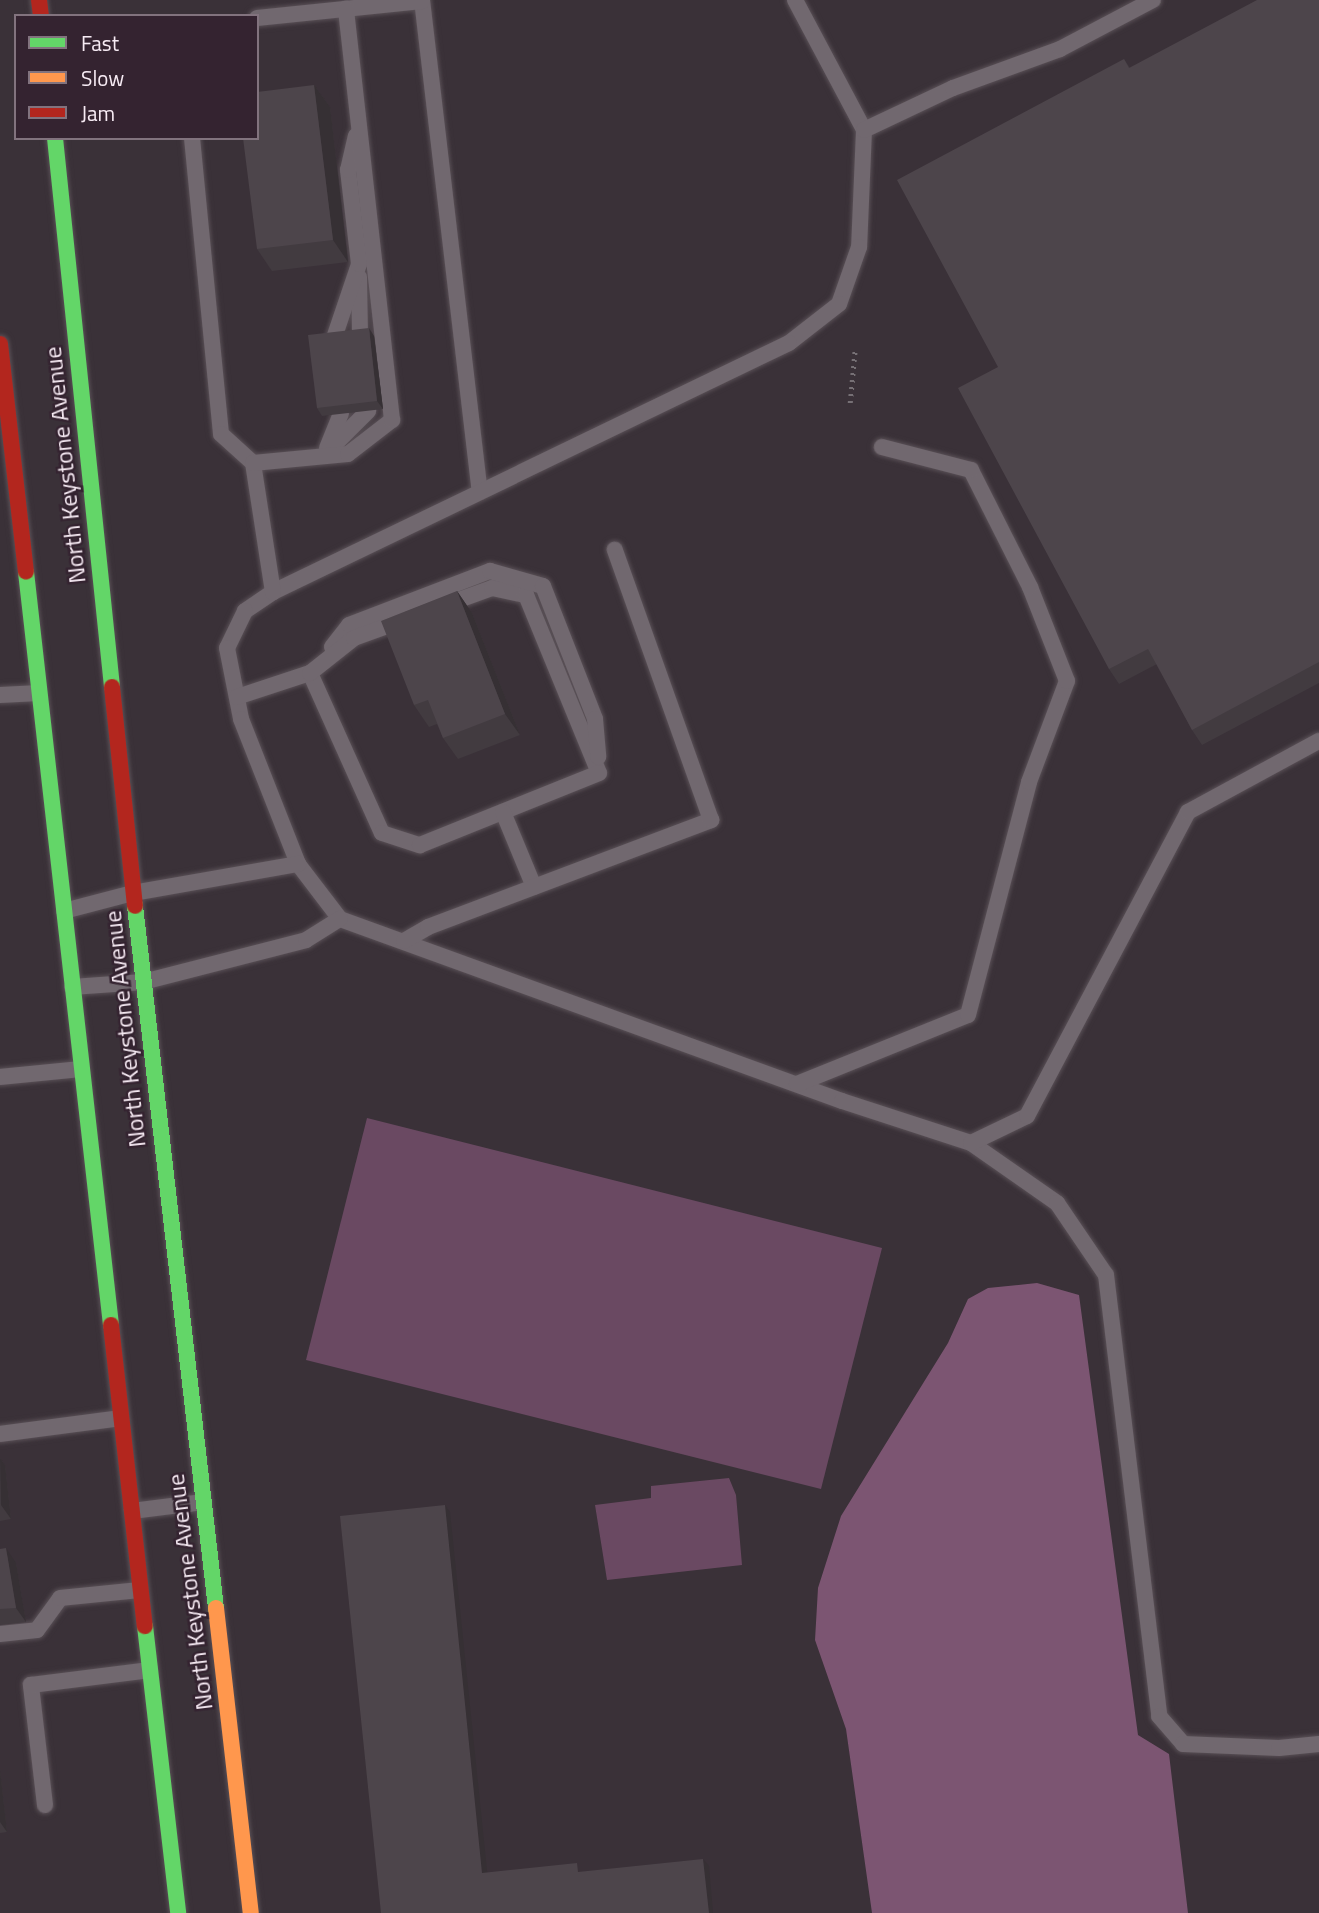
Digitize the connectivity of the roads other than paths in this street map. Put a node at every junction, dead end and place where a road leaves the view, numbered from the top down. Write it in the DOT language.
graph roads {
  1 [pos="795,0"];
  2 [pos="1153,0"];
  3 [pos="422,1"];
  4 [pos="346,9"];
  5 [pos="259,18"];
  6 [pos="359,123"];
  7 [pos="864,131"];
  8 [pos="55,140"];
  9 [pos="192,140"];
  10 [pos="359,264"];
  11 [pos="360,337"];
  12 [pos="333,341"];
  13 [pos="0,344"];
  14 [pos="368,411"];
  15 [pos="341,414"];
  16 [pos="882,447"];
  17 [pos="323,456"];
  18 [pos="253,463"];
  19 [pos="480,492"];
  20 [pos="615,550"];
  21 [pos="272,592"];
  22 [pos="310,673"];
  23 [pos="39,692"];
  24 [pos="0,695"];
  25 [pos="237,697"];
  26 [pos="1319,741"];
  27 [pos="503,812"];
  28 [pos="298,864"];
  29 [pos="534,887"];
  30 [pos="133,893"];
  31 [pos="63,911"];
  32 [pos="340,919"];
  33 [pos="404,941"];
  34 [pos="143,982"];
  35 [pos="72,986"];
  36 [pos="81,1069"];
  37 [pos="0,1077"];
  38 [pos="797,1084"];
  39 [pos="971,1143"];
  40 [pos="121,1418"];
  41 [pos="0,1434"];
  42 [pos="203,1502"];
  43 [pos="131,1511"];
  44 [pos="140,1590"];
  45 [pos="0,1634"];
  46 [pos="150,1670"];
  47 [pos="1319,1744"];
  48 [pos="45,1805"];
  49 [pos="178,1913"];
  50 [pos="251,1913"];
  1 -- 7 [label="lane"];
  2 -- 7 [label="lane"];
  3 -- 4 [label="lane"];
  3 -- 19 [label="lane"];
  4 -- 5 [label="lane"];
  4 -- 6 [label="lane"];
  6 -- 10 [label="lane"];
  6 -- 17 [label="lane"];
  7 -- 19 [label="lane"];
  8 -- 30 [label="main road, North Keystone Avenue"];
  9 -- 18 [label="lane"];
  10 -- 11 [label="lane"];
  10 -- 12 [label="lane"];
  13 -- 23 [label="main road, North Keystone Avenue"];
  14 -- 17 [label="lane"];
  15 -- 17 [label="lane"];
  16 -- 38 [label="lane"];
  17 -- 18 [label="lane"];
  18 -- 21 [label="lane"];
  19 -- 21 [label="lane"];
  20 -- 29 [label="lane"];
  21 -- 25 [label="lane"];
  22 -- 25 [label="lane"];
  22 -- 27 [label="lane"];
  22 -- 27 [label="lane"];
  23 -- 24 [label="lane"];
  23 -- 31 [label="main road, North Keystone Avenue"];
  25 -- 28 [label="lane"];
  26 -- 39 [label="lane"];
  27 -- 29 [label="lane"];
  28 -- 30 [label="lane"];
  28 -- 32 [label="lane"];
  29 -- 33 [label="lane"];
  30 -- 31 [label="lane"];
  30 -- 34 [label="main road, North Keystone Avenue"];
  31 -- 35 [label="main road, North Keystone Avenue"];
  32 -- 33 [label="lane"];
  32 -- 34 [label="lane"];
  33 -- 38 [label="lane"];
  34 -- 35 [label="lane"];
  34 -- 42 [label="main road, North Keystone Avenue"];
  35 -- 36 [label="main road, North Keystone Avenue"];
  36 -- 37 [label="lane"];
  36 -- 40 [label="main road, North Keystone Avenue"];
  38 -- 39 [label="lane"];
  39 -- 47 [label="lane"];
  40 -- 41 [label="lane"];
  40 -- 43 [label="main road, North Keystone Avenue"];
  42 -- 43 [label="lane"];
  42 -- 50 [label="main road, North Keystone Avenue"];
  43 -- 44 [label="main road, North Keystone Avenue"];
  44 -- 45 [label="lane"];
  44 -- 46 [label="main road, North Keystone Avenue"];
  46 -- 48 [label="lane"];
  46 -- 49 [label="main road, North Keystone Avenue"];
}
